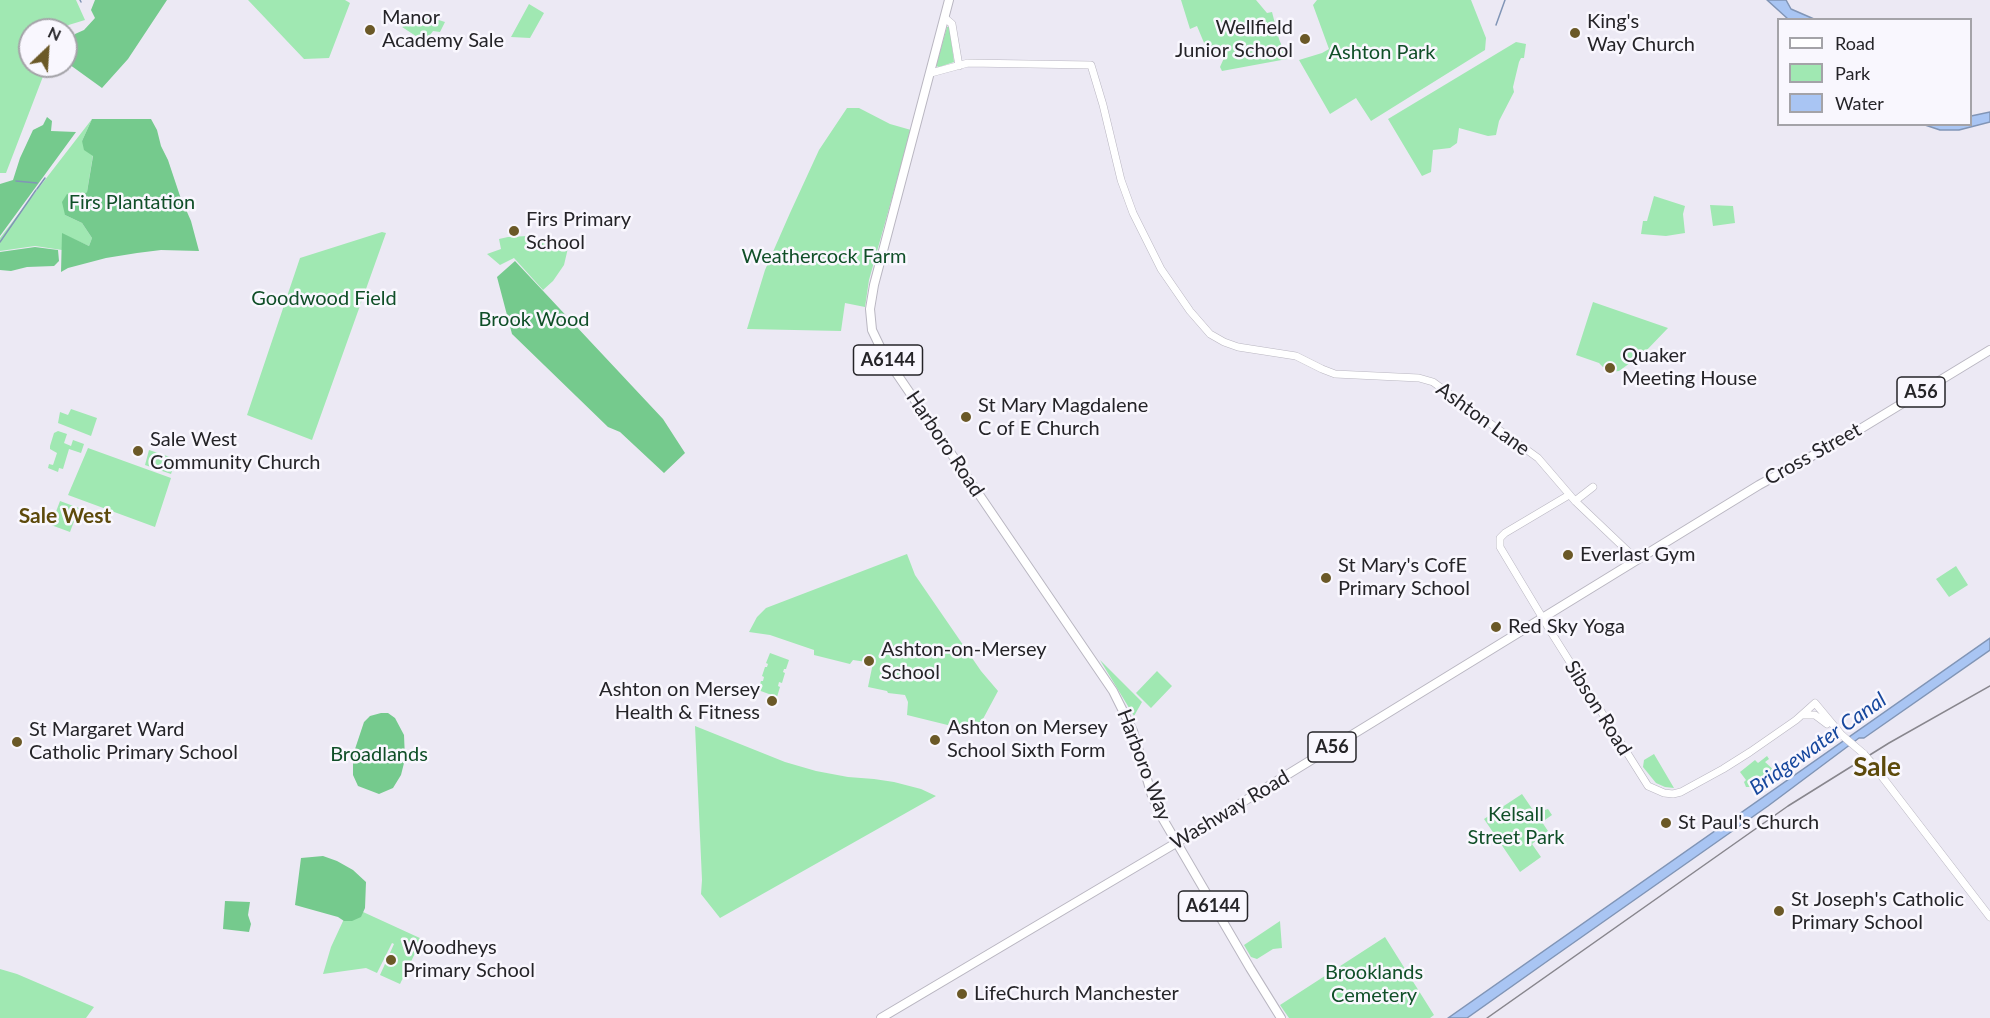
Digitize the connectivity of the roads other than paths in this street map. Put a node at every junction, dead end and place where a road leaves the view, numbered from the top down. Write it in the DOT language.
graph roads {
  1 [pos="949,1"];
  2 [pos="945,18"];
  3 [pos="959,66"];
  4 [pos="931,73"];
  5 [pos="1990,350"];
  6 [pos="1593,487"];
  7 [pos="1572,498"];
  8 [pos="1637,560"];
  9 [pos="1543,618"];
  10 [pos="1090,657"];
  11 [pos="1802,716"];
  12 [pos="1840,734"];
  13 [pos="1176,843"];
  14 [pos="1990,917"];
  15 [pos="881,1018"];
  16 [pos="1281,1018"];
  1 -- 2 [label="main road, Harboro Road / A6144"];
  2 -- 3 [label="main road"];
  2 -- 4 [label="main road, Harboro Road / A6144"];
  3 -- 4 [label="main road"];
  3 -- 7 [label="main road, Ashton Lane"];
  4 -- 10 [label="main road, Harboro Road / A6144"];
  5 -- 8 [label="main road, Cross Street / A56"];
  6 -- 7 [label="main road"];
  7 -- 8 [label="main road, Ashton Lane"];
  7 -- 9 [label="main road, Sibson Road"];
  8 -- 9 [label="main road, Washway Road / A56"];
  9 -- 11 [label="main road, Sibson Road"];
  9 -- 13 [label="main road, Washway Road / A56"];
  10 -- 13 [label="main road, Harboro Way / A6144"];
  11 -- 12 [label="main road"];
  11 -- 12 [label="main road"];
  12 -- 14 [label="main road, bridge"];
  13 -- 15 [label="main road, Washway Road / A56"];
  13 -- 16 [label="main road, A6144"];
}
